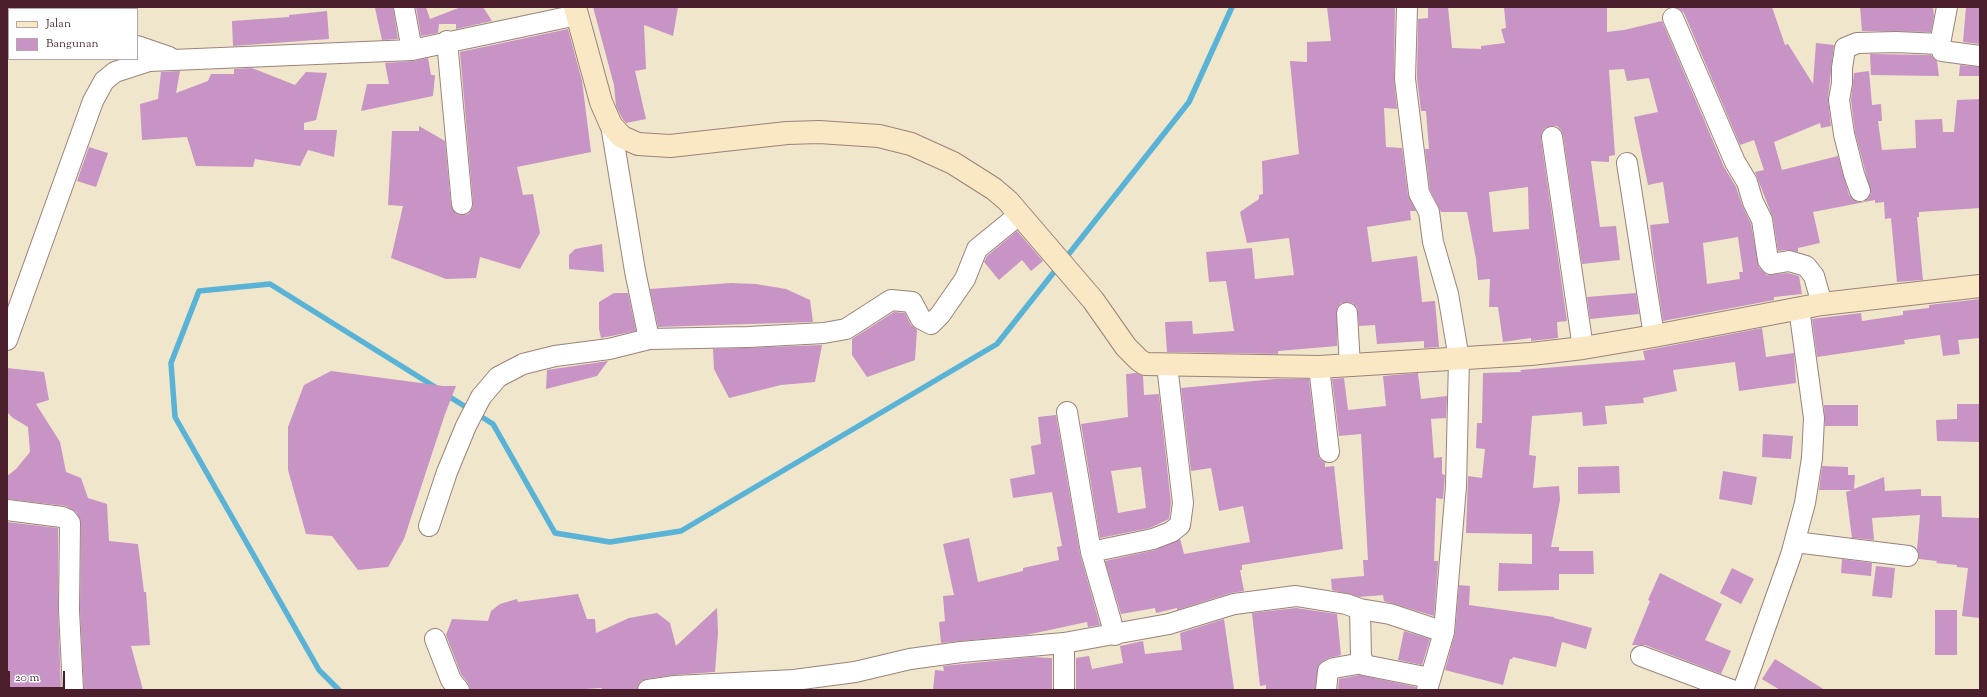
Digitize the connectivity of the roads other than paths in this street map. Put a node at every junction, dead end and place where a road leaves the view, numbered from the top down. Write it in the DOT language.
graph roads {
  1 [pos="404,7"];
  2 [pos="1407,7"];
  3 [pos="1947,7"];
  4 [pos="576,11"];
  5 [pos="1673,18"];
  6 [pos="447,41"];
  7 [pos="1940,44"];
  8 [pos="138,46"];
  9 [pos="412,50"];
  10 [pos="1980,56"];
  11 [pos="175,60"];
  12 [pos="611,125"];
  13 [pos="1552,137"];
  14 [pos="1627,163"];
  15 [pos="1860,191"];
  16 [pos="462,204"];
  17 [pos="1020,214"];
  18 [pos="1980,286"];
  19 [pos="1822,304"];
  20 [pos="1799,308"];
  21 [pos="1347,313"];
  22 [pos="1654,336"];
  23 [pos="649,338"];
  24 [pos="7,340"];
  25 [pos="1583,348"];
  26 [pos="1459,359"];
  27 [pos="1167,365"];
  28 [pos="1319,366"];
  29 [pos="1350,366"];
  30 [pos="1067,412"];
  31 [pos="1329,452"];
  32 [pos="7,510"];
  33 [pos="429,526"];
  34 [pos="1795,542"];
  35 [pos="1091,552"];
  36 [pos="1908,556"];
  37 [pos="1360,608"];
  38 [pos="1444,632"];
  39 [pos="1115,635"];
  40 [pos="435,639"];
  41 [pos="1064,643"];
  42 [pos="1641,656"];
  43 [pos="1363,663"];
  44 [pos="1429,684"];
  45 [pos="758,686"];
  46 [pos="73,690"];
  47 [pos="459,690"];
  48 [pos="648,690"];
  49 [pos="1064,690"];
  50 [pos="1326,690"];
  51 [pos="1732,690"];
  52 [pos="1743,690"];
  1 -- 9 [label="street"];
  2 -- 26 [label="street"];
  3 -- 7 [label="street"];
  4 -- 6 [label="street"];
  4 -- 12 [label="street"];
  5 -- 19 [label="street"];
  6 -- 9 [label="street"];
  6 -- 16 [label="street"];
  7 -- 10 [label="street"];
  7 -- 15 [label="street"];
  8 -- 11 [label="street"];
  9 -- 11 [label="street"];
  11 -- 24 [label="street"];
  12 -- 17 [label="street"];
  12 -- 23 [label="street"];
  13 -- 25 [label="street"];
  14 -- 22 [label="street"];
  17 -- 23 [label="street"];
  17 -- 27 [label="street"];
  18 -- 19 [label="street"];
  19 -- 20 [label="street"];
  20 -- 22 [label="street"];
  20 -- 34 [label="street"];
  21 -- 29 [label="street"];
  22 -- 25 [label="street"];
  23 -- 33 [label="street"];
  25 -- 26 [label="street"];
  26 -- 29 [label="street"];
  26 -- 38 [label="street"];
  27 -- 28 [label="street"];
  27 -- 35 [label="street"];
  28 -- 29 [label="street"];
  28 -- 31 [label="street"];
  30 -- 35 [label="street"];
  32 -- 46 [label="street"];
  34 -- 36 [label="street"];
  34 -- 52 [label="street"];
  35 -- 39 [label="street"];
  37 -- 38 [label="street"];
  37 -- 39 [label="street"];
  37 -- 43 [label="street"];
  38 -- 44 [label="street"];
  39 -- 41 [label="street"];
  40 -- 47 [label="street"];
  41 -- 45 [label="street"];
  41 -- 49 [label="street"];
  42 -- 51 [label="street"];
  43 -- 44 [label="street"];
  43 -- 50 [label="street"];
  45 -- 48 [label="street"];
}
